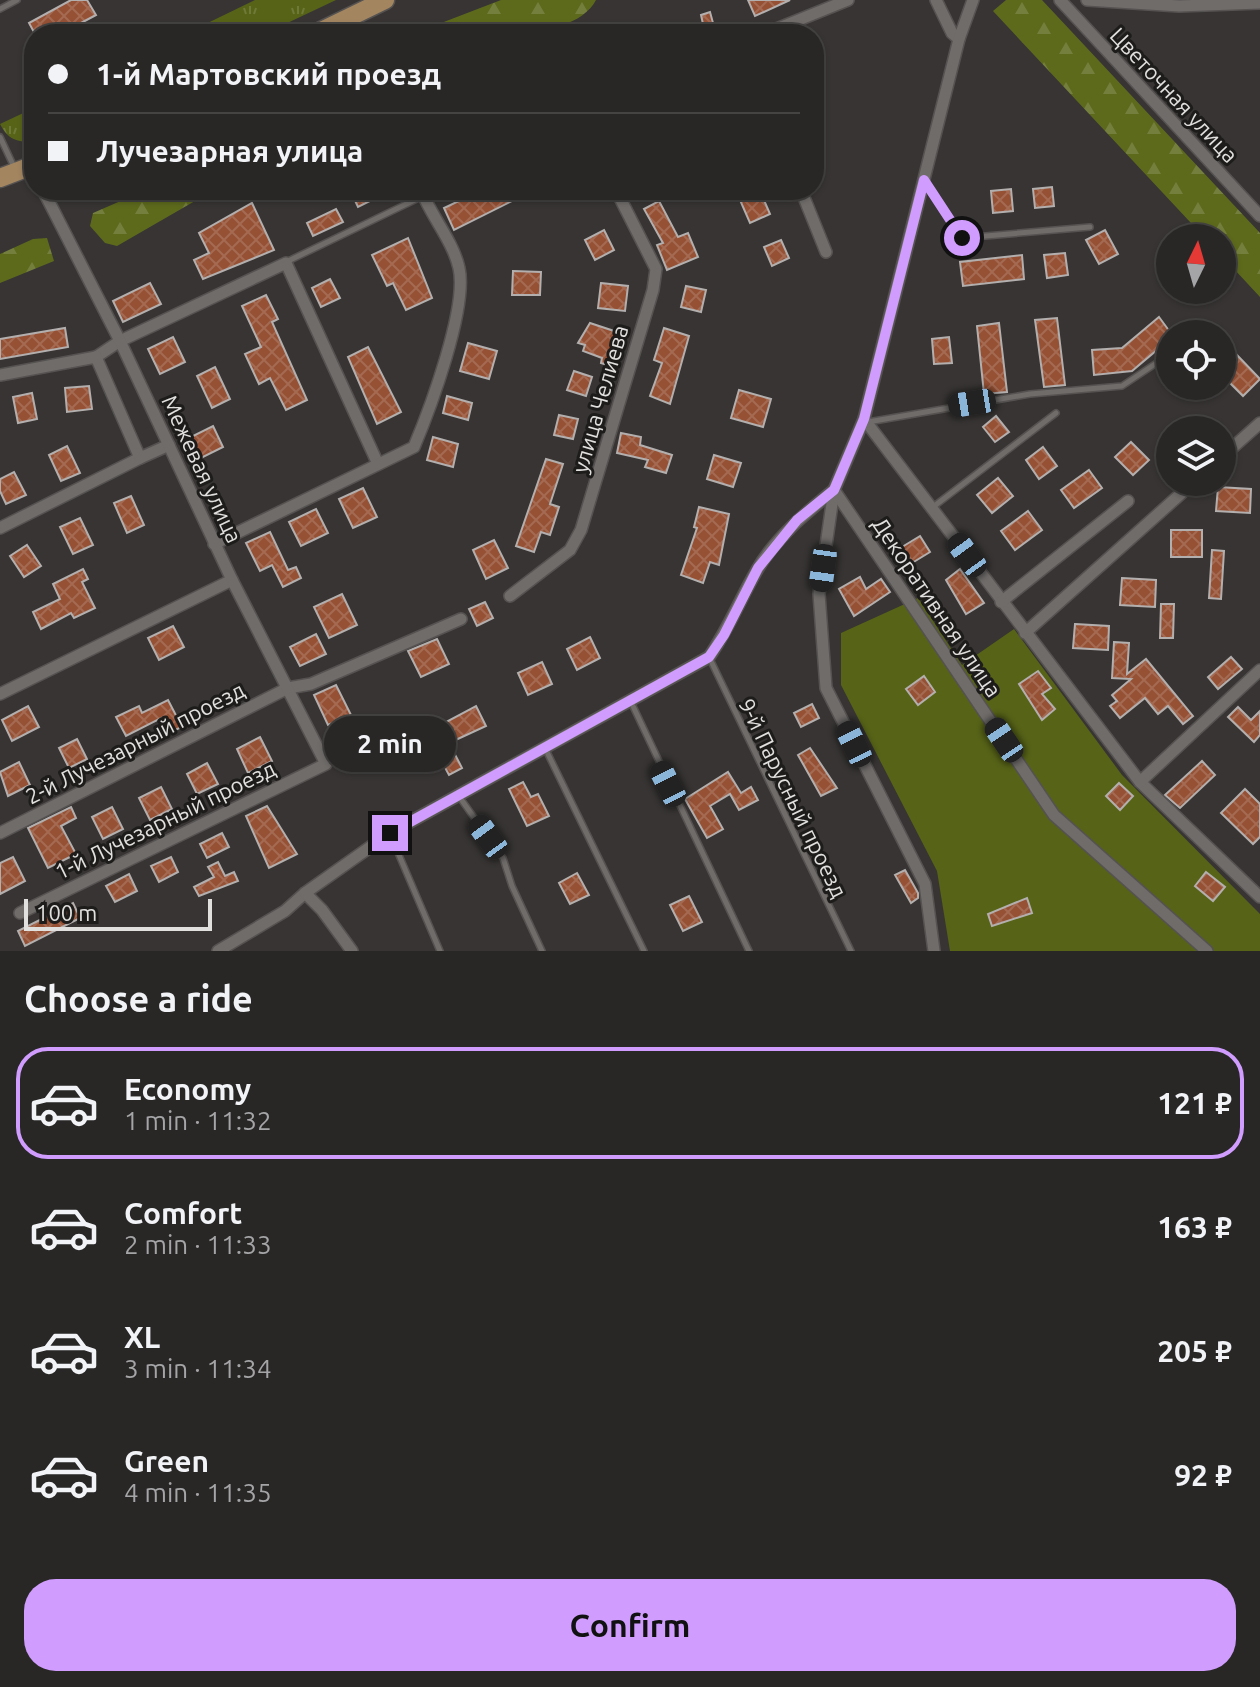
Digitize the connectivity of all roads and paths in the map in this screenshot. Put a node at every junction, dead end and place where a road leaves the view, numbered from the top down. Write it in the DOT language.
graph roads {
  1 [pos="17,0"];
  2 [pos="385,0"];
  3 [pos="848,0"];
  4 [pos="936,0"];
  5 [pos="973,0"];
  6 [pos="1060,0"];
  7 [pos="1087,0"];
  8 [pos="1260,3"];
  9 [pos="0,9"];
  10 [pos="348,24"];
  11 [pos="789,24"];
  12 [pos="959,39"];
  13 [pos="0,137"];
  14 [pos="23,171"];
  15 [pos="924,180"];
  16 [pos="48,200"];
  17 [pos="408,200"];
  18 [pos="426,200"];
  19 [pos="621,200"];
  20 [pos="805,200"];
  21 [pos="1260,216"];
  22 [pos="1090,227"];
  23 [pos="826,252"];
  24 [pos="286,263"];
  25 [pos="120,341"];
  26 [pos="96,357"];
  27 [pos="1156,363"];
  28 [pos="0,375"];
  29 [pos="1056,413"];
  30 [pos="866,421"];
  31 [pos="1260,423"];
  32 [pos="1236,444"];
  33 [pos="169,445"];
  34 [pos="140,458"];
  35 [pos="378,464"];
  36 [pos="834,490"];
  37 [pos="1178,496"];
  38 [pos="1128,501"];
  39 [pos="932,507"];
  40 [pos="0,528"];
  41 [pos="214,544"];
  42 [pos="232,580"];
  43 [pos="510,596"];
  44 [pos="1001,602"];
  45 [pos="461,619"];
  46 [pos="1025,633"];
  47 [pos="709,657"];
  48 [pos="1260,670"];
  49 [pos="288,688"];
  50 [pos="0,694"];
  51 [pos="631,701"];
  52 [pos="545,748"];
  53 [pos="326,764"];
  54 [pos="1140,782"];
  55 [pos="458,795"];
  56 [pos="0,833"];
  57 [pos="390,833"];
  58 [pos="305,893"];
  59 [pos="1260,897"];
  60 [pos="20,913"];
  61 [pos="218,951"];
  62 [pos="352,951"];
  63 [pos="440,951"];
  64 [pos="542,951"];
  65 [pos="644,951"];
  66 [pos="749,951"];
  67 [pos="851,951"];
  68 [pos="934,951"];
  69 [pos="1207,951"];
  1 -- 9 [label="lane"];
  2 -- 10 [label="main road"];
  3 -- 11 [label="street"];
  4 -- 12 [label="street"];
  5 -- 12 [label="street"];
  6 -- 21 [label="street, Цветочная улица"];
  7 -- 8 [label="street"];
  12 -- 15 [label="street"];
  13 -- 14 [label="lane"];
  15 -- 22 [label="lane"];
  15 -- 30 [label="street"];
  16 -- 25 [label="street, Межевая улица"];
  17 -- 24 [label="lane"];
  18 -- 35 [label="street"];
  19 -- 43 [label="street, улица Челиева"];
  20 -- 23 [label="street"];
  24 -- 25 [label="street"];
  24 -- 35 [label="street"];
  25 -- 26 [label="street"];
  25 -- 33 [label="street, Межевая улица"];
  26 -- 28 [label="street"];
  26 -- 34 [label="street"];
  27 -- 30 [label="lane"];
  29 -- 39 [label="lane"];
  30 -- 36 [label="street"];
  30 -- 39 [label="street"];
  31 -- 32 [label="street"];
  33 -- 34 [label="street"];
  33 -- 41 [label="street, Межевая улица"];
  34 -- 40 [label="street"];
  35 -- 41 [label="street"];
  36 -- 47 [label="street"];
  36 -- 68 [label="street"];
  36 -- 69 [label="street, Декоративная улица"];
  37 -- 46 [label="street"];
  38 -- 44 [label="street"];
  39 -- 44 [label="street"];
  41 -- 42 [label="street, Межевая улица"];
  42 -- 49 [label="street, Межевая улица"];
  42 -- 50 [label="street"];
  44 -- 46 [label="street"];
  45 -- 49 [label="street"];
  46 -- 54 [label="street"];
  47 -- 51 [label="street"];
  47 -- 67 [label="lane, 9-й Парусный проезд"];
  48 -- 54 [label="street"];
  49 -- 53 [label="street, Межевая улица"];
  49 -- 56 [label="street, 2-й Лучезарный проезд"];
  51 -- 52 [label="street"];
  51 -- 66 [label="lane"];
  52 -- 55 [label="street"];
  52 -- 65 [label="lane"];
  53 -- 60 [label="street, 1-й Лучезарный проезд"];
  54 -- 59 [label="street"];
  55 -- 57 [label="street"];
  55 -- 64 [label="lane"];
  57 -- 58 [label="street"];
  57 -- 63 [label="lane"];
  58 -- 61 [label="street"];
  58 -- 62 [label="street"];
}
